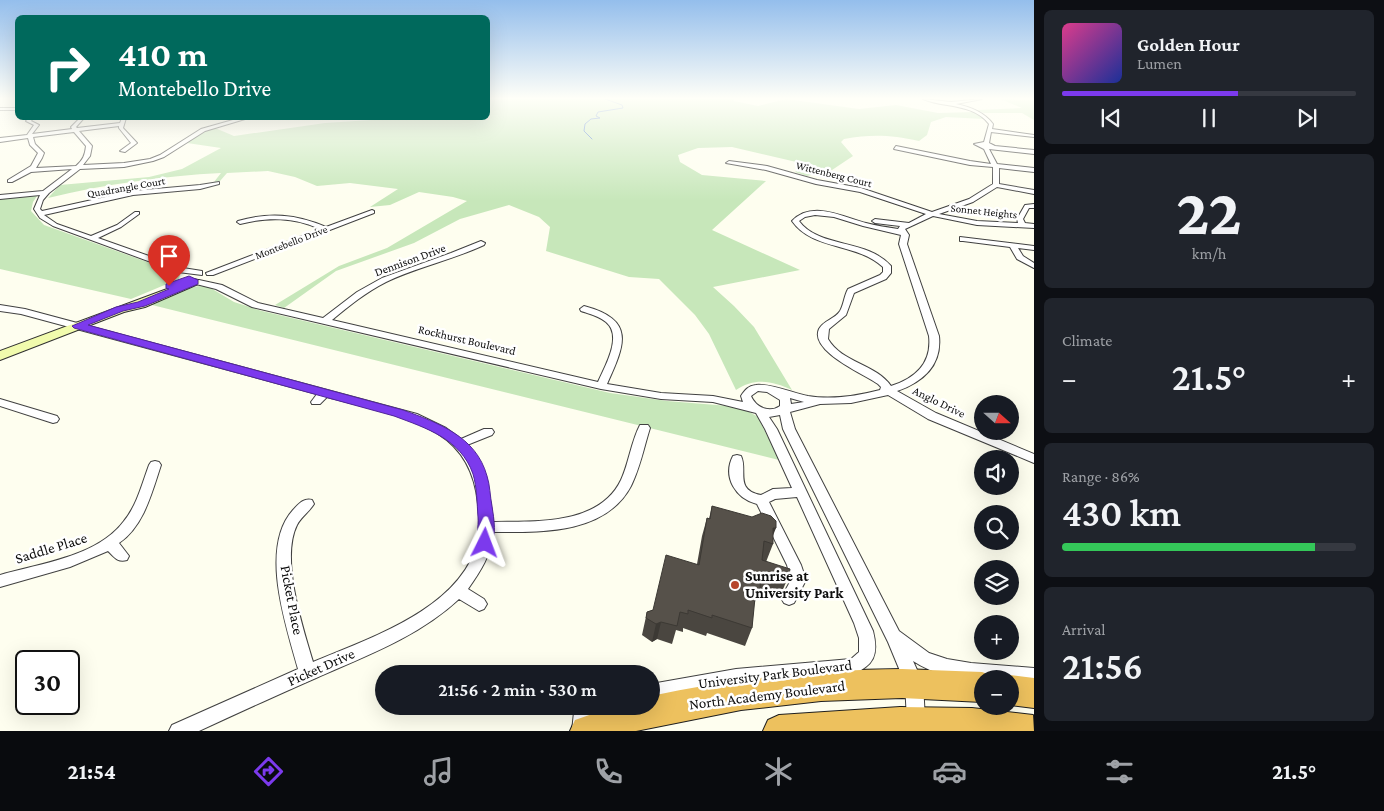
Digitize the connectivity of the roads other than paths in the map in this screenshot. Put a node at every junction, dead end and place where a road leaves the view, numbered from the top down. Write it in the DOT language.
graph roads {
  1 [pos="51,133"];
  2 [pos="77,133"];
  3 [pos="126,133"];
  4 [pos="198,133"];
  5 [pos="988,133"];
  6 [pos="1012,133"];
  7 [pos="30,136"];
  8 [pos="1034,136"];
  9 [pos="0,140"];
  10 [pos="986,146"];
  11 [pos="896,148"];
  12 [pos="123,151"];
  13 [pos="1034,152"];
  14 [pos="729,163"];
  15 [pos="995,166"];
  16 [pos="78,167"];
  17 [pos="30,170"];
  18 [pos="1034,170"];
  19 [pos="10,181"];
  20 [pos="217,184"];
  21 [pos="996,185"];
  22 [pos="1034,192"];
  23 [pos="45,193"];
  24 [pos="0,197"];
  25 [pos="1034,206"];
  26 [pos="372,212"];
  27 [pos="137,213"];
  28 [pos="39,214"];
  29 [pos="932,214"];
  30 [pos="240,222"];
  31 [pos="1022,225"];
  32 [pos="1034,226"];
  33 [pos="325,229"];
  34 [pos="907,229"];
  35 [pos="92,238"];
  36 [pos="963,239"];
  37 [pos="480,243"];
  38 [pos="1013,246"];
  39 [pos="1034,248"];
  40 [pos="1034,266"];
  41 [pos="210,276"];
  42 [pos="192,277"];
  43 [pos="219,288"];
  44 [pos="0,308"];
  45 [pos="584,309"];
  46 [pos="325,322"];
  47 [pos="77,326"];
  48 [pos="0,356"];
  49 [pos="221,365"];
  50 [pos="210,373"];
  51 [pos="601,386"];
  52 [pos="889,391"];
  53 [pos="777,392"];
  54 [pos="746,394"];
  55 [pos="713,399"];
  56 [pos="820,401"];
  57 [pos="0,402"];
  58 [pos="757,409"];
  59 [pos="784,409"];
  60 [pos="53,419"];
  61 [pos="644,428"];
  62 [pos="488,432"];
  63 [pos="460,444"];
  64 [pos="1034,458"];
  65 [pos="737,459"];
  66 [pos="155,465"];
  67 [pos="800,492"];
  68 [pos="762,500"];
  69 [pos="307,504"];
  70 [pos="487,527"];
  71 [pos="110,543"];
  72 [pos="122,556"];
  73 [pos="0,580"];
  74 [pos="457,590"];
  75 [pos="789,598"];
  76 [pos="479,604"];
  77 [pos="893,636"];
  78 [pos="307,673"];
  79 [pos="1034,676"];
  80 [pos="914,683"];
  81 [pos="974,687"];
  82 [pos="660,691"];
  83 [pos="1019,691"];
  84 [pos="1034,693"];
  85 [pos="583,715"];
  86 [pos="916,723"];
  87 [pos="178,731"];
  88 [pos="581,731"];
  89 [pos="586,731"];
  90 [pos="779,731"];
  91 [pos="1033,731"];
  1 -- 7 [label="street"];
  2 -- 16 [label="street"];
  3 -- 12 [label="street"];
  4 -- 16 [label="street"];
  5 -- 10 [label="street"];
  6 -- 8 [label="street"];
  7 -- 9 [label="street"];
  7 -- 17 [label="street"];
  10 -- 13 [label="street"];
  10 -- 15 [label="street"];
  11 -- 15 [label="street"];
  14 -- 29 [label="street, Wittenberg Court"];
  15 -- 18 [label="street"];
  15 -- 21 [label="street"];
  16 -- 17 [label="street"];
  16 -- 23 [label="street"];
  17 -- 19 [label="street"];
  20 -- 28 [label="street, Quadrangle Court"];
  21 -- 22 [label="street"];
  21 -- 29 [label="street"];
  23 -- 24 [label="street"];
  23 -- 28 [label="street"];
  25 -- 31 [label="street"];
  26 -- 33 [label="street, Montebello Drive"];
  27 -- 35 [label="street"];
  28 -- 35 [label="street, Rockhurst Boulevard"];
  29 -- 31 [label="street, Sonnet Heights"];
  29 -- 34 [label="street"];
  30 -- 33 [label="street"];
  31 -- 32 [label="street, Sonnet Heights"];
  33 -- 41 [label="street, Montebello Drive"];
  34 -- 52 [label="street"];
  34 -- 52 [label="street, Anglo Drive"];
  35 -- 42 [label="street, Rockhurst Boulevard"];
  36 -- 38 [label="street"];
  37 -- 46 [label="street, Dennison Drive"];
  38 -- 39 [label="street"];
  38 -- 40 [label="street"];
  41 -- 42 [label="street"];
  41 -- 43 [label="street, Rockhurst Boulevard"];
  42 -- 43 [label="street, Rockhurst Boulevard"];
  42 -- 47 [label="street"];
  43 -- 46 [label="street, Rockhurst Boulevard"];
  44 -- 47 [label="street, Picket Drive"];
  45 -- 51 [label="street"];
  46 -- 51 [label="street, Rockhurst Boulevard"];
  47 -- 48 [label="street"];
  47 -- 49 [label="street, Picket Drive"];
  49 -- 50 [label="street"];
  49 -- 63 [label="street, Picket Drive"];
  51 -- 55 [label="street, Rockhurst Boulevard"];
  52 -- 56 [label="street"];
  52 -- 64 [label="street, Anglo Drive"];
  53 -- 54 [label="street, Rockhurst Boulevard"];
  53 -- 56 [label="street"];
  53 -- 59 [label="street"];
  54 -- 55 [label="street, Rockhurst Boulevard"];
  54 -- 58 [label="street, University Park Boulevard"];
  55 -- 58 [label="street, Rockhurst Boulevard"];
  56 -- 59 [label="street"];
  57 -- 60 [label="street"];
  58 -- 59 [label="street, Rockhurst Boulevard"];
  58 -- 67 [label="street, University Park Boulevard"];
  59 -- 77 [label="street"];
  61 -- 70 [label="street"];
  62 -- 63 [label="street"];
  63 -- 70 [label="street, Picket Drive"];
  65 -- 68 [label="street"];
  66 -- 71 [label="street, Saddle Place"];
  67 -- 68 [label="street"];
  67 -- 82 [label="street, University Park Boulevard"];
  68 -- 75 [label="street"];
  69 -- 78 [label="street, Picket Place"];
  70 -- 74 [label="street, Picket Drive"];
  71 -- 72 [label="street"];
  71 -- 73 [label="street, Saddle Place"];
  74 -- 76 [label="street"];
  74 -- 78 [label="street, Picket Drive"];
  77 -- 79 [label="street"];
  77 -- 80 [label="street"];
  78 -- 87 [label="street, Picket Drive"];
  80 -- 81 [label="highway, North Academy Boulevard"];
  80 -- 86 [label="street"];
  80 -- 89 [label="highway, North Academy Boulevard"];
  83 -- 84 [label="highway"];
  85 -- 88 [label="street"];
  86 -- 90 [label="highway"];
  86 -- 91 [label="highway"];
}
